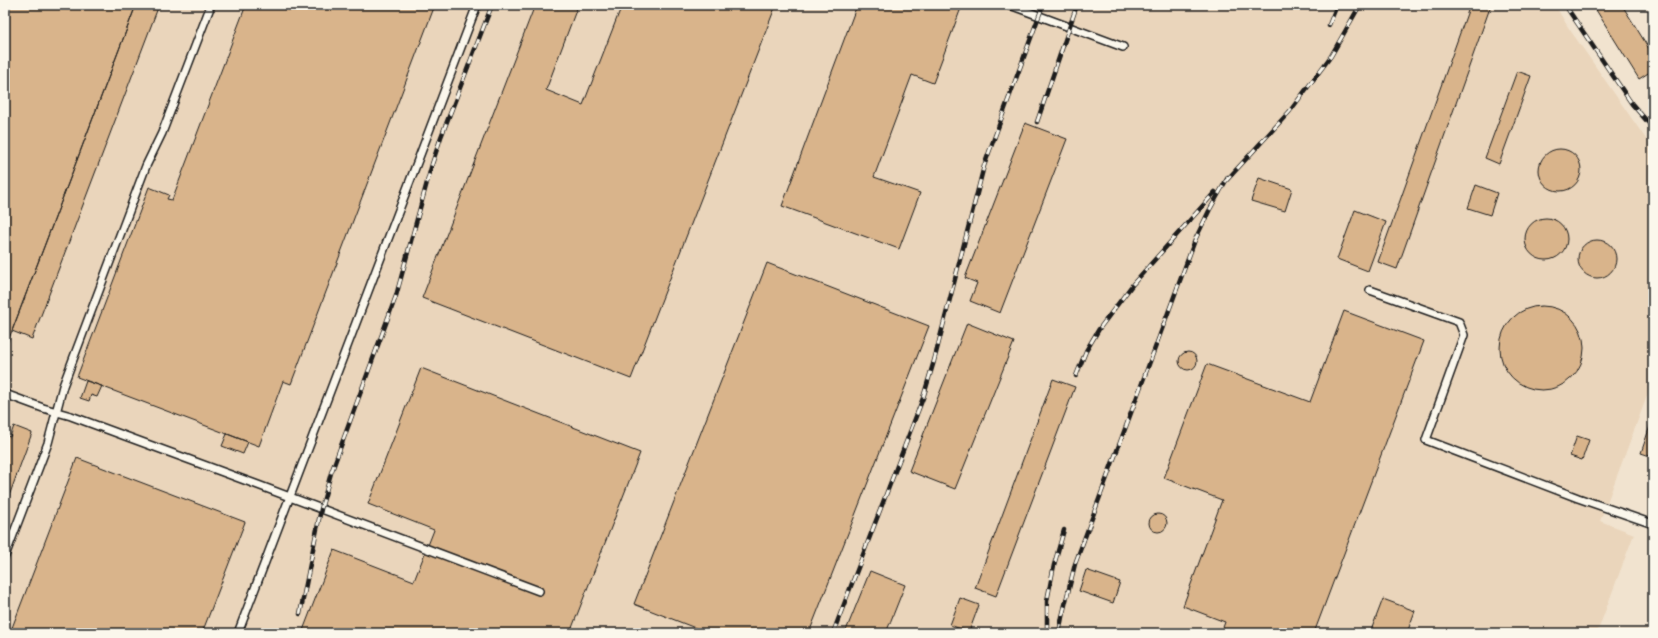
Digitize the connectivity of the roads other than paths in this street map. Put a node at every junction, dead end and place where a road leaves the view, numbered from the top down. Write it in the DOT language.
graph roads {
  1 [pos="211,5"];
  2 [pos="477,5"];
  3 [pos="1010,5"];
  4 [pos="1124,47"];
  5 [pos="1370,290"];
  6 [pos="5,394"];
  7 [pos="56,412"];
  8 [pos="289,497"];
  9 [pos="1653,524"];
  10 [pos="5,556"];
  11 [pos="539,591"];
  12 [pos="238,633"];
  1 -- 7 [label="lane"];
  2 -- 8 [label="lane"];
  3 -- 4 [label="lane"];
  5 -- 9 [label="lane"];
  6 -- 7 [label="lane"];
  7 -- 8 [label="lane"];
  7 -- 10 [label="lane"];
  8 -- 11 [label="lane"];
  8 -- 12 [label="lane"];
}
